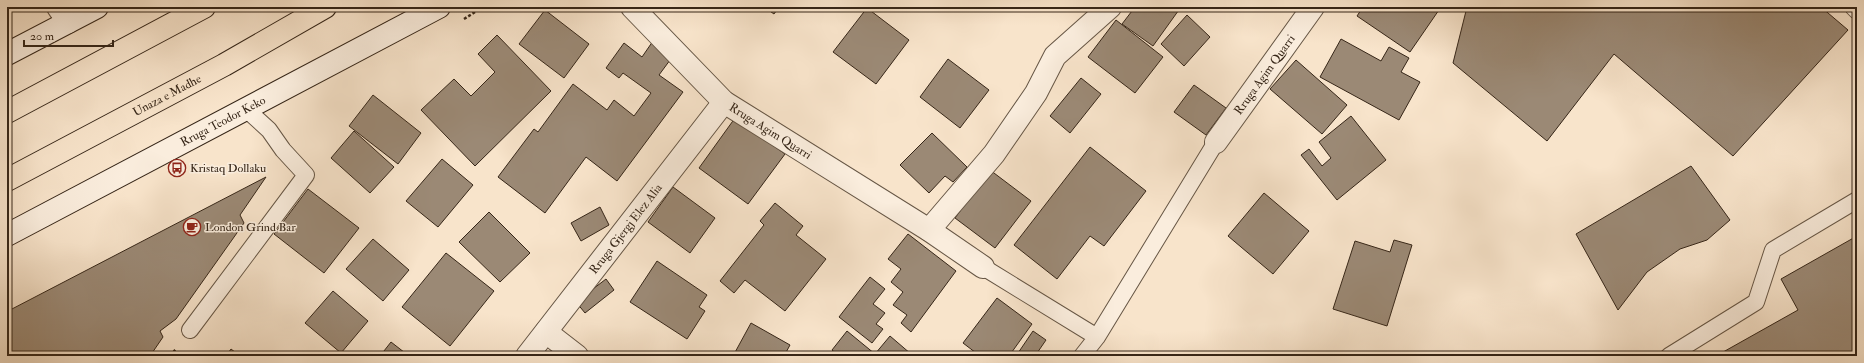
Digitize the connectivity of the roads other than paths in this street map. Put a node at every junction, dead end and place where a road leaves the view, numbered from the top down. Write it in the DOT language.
graph roads {
  1 [pos="97,7"];
  2 [pos="204,7"];
  3 [pos="325,7"];
  4 [pos="439,7"];
  5 [pos="632,7"];
  6 [pos="1110,7"];
  7 [pos="1313,7"];
  8 [pos="1853,7"];
  9 [pos="1857,11"];
  10 [pos="63,14"];
  11 [pos="7,54"];
  12 [pos="724,102"];
  13 [pos="246,109"];
  14 [pos="7,112"];
  15 [pos="1216,142"];
  16 [pos="7,180"];
  17 [pos="1857,200"];
  18 [pos="929,230"];
  19 [pos="7,235"];
  20 [pos="983,267"];
  21 [pos="190,330"];
  22 [pos="546,332"];
  23 [pos="1097,337"];
  24 [pos="527,356"];
  25 [pos="577,356"];
  26 [pos="1082,356"];
  27 [pos="1669,356"];
  1 -- 10 [label="street"];
  2 -- 14 [label="highway"];
  3 -- 16 [label="highway, Unaza e Madhe"];
  4 -- 13 [label="street, Rruga Teodor Keko"];
  5 -- 12 [label="street, Rruga Agim Quarri"];
  6 -- 18 [label="street"];
  7 -- 15 [label="street, Rruga Agim Quarri"];
  8 -- 9 [label="lane"];
  10 -- 11 [label="street"];
  12 -- 18 [label="street, Rruga Agim Quarri"];
  12 -- 22 [label="street, Rruga Gjergj Elez Alia"];
  13 -- 19 [label="street, Rruga Teodor Keko"];
  13 -- 21 [label="lane"];
  15 -- 23 [label="lane"];
  17 -- 27 [label="lane"];
  18 -- 20 [label="street, Rruga Agim Quarri"];
  20 -- 23 [label="lane"];
  22 -- 24 [label="street, Rruga Gjergj Elez Alia"];
  22 -- 25 [label="street"];
  23 -- 26 [label="lane"];
}
